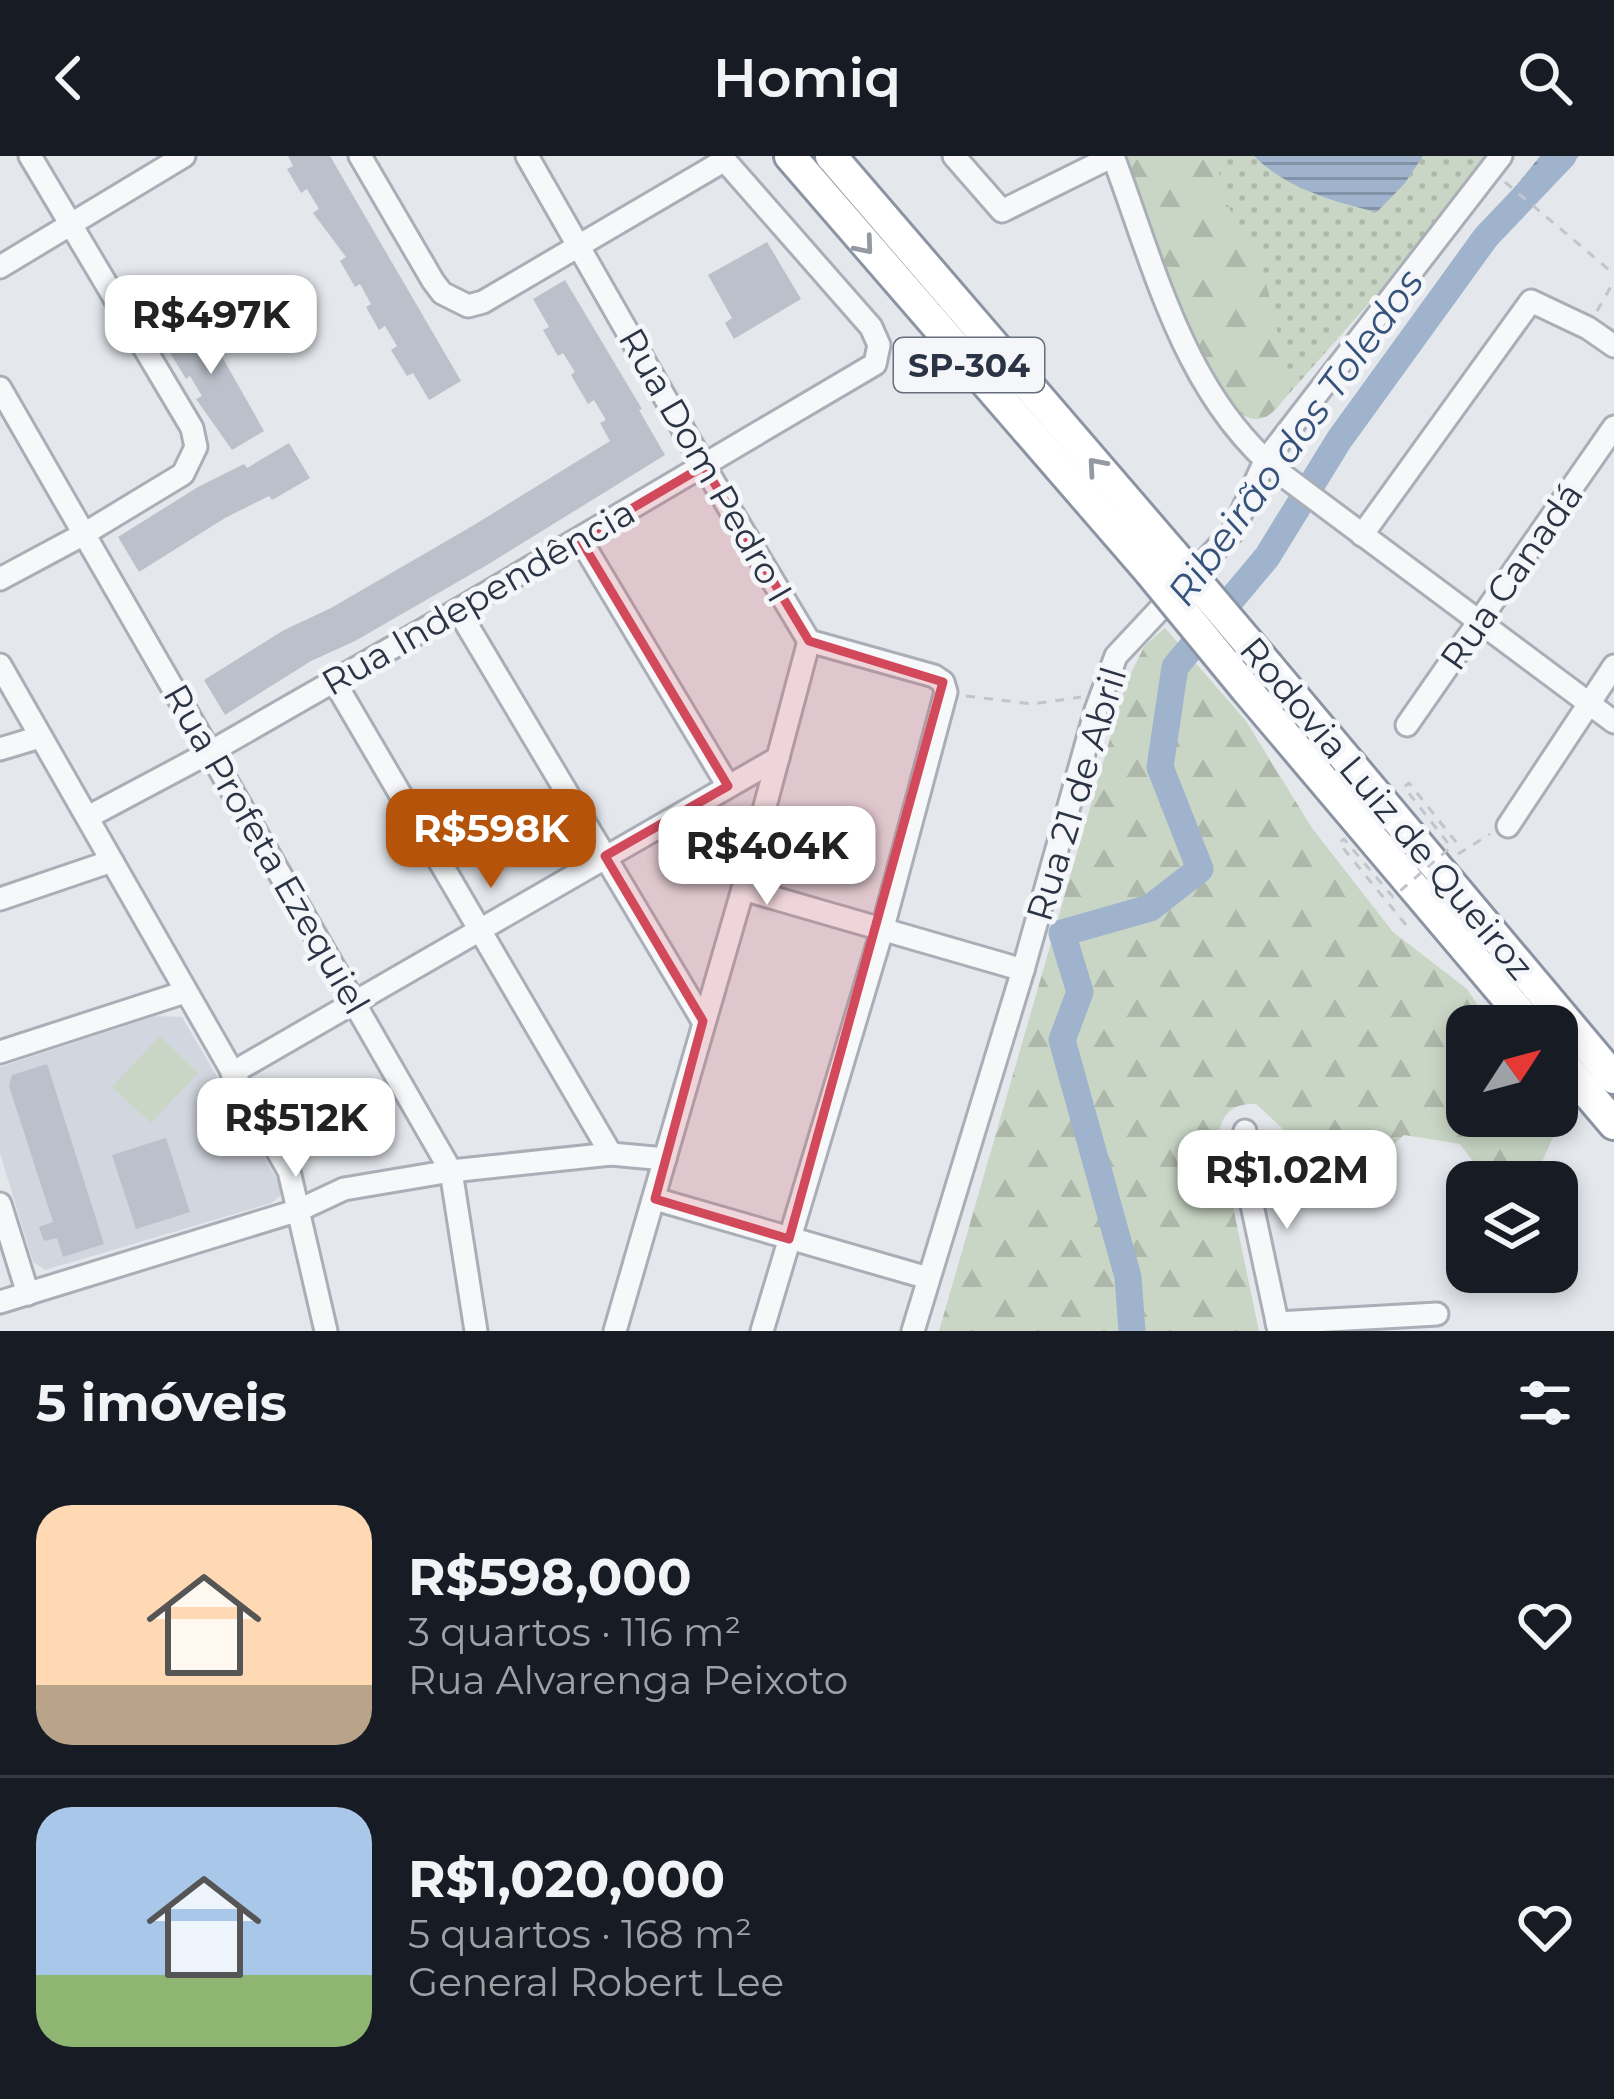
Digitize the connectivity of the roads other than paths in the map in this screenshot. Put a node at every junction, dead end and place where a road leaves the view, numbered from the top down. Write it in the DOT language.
graph roads {
  1 [pos="30,156"];
  2 [pos="184,156"];
  3 [pos="360,156"];
  4 [pos="527,156"];
  5 [pos="790,156"];
  6 [pos="831,156"];
  7 [pos="954,156"];
  8 [pos="1113,156"];
  9 [pos="1501,156"];
  10 [pos="723,158"];
  11 [pos="70,226"];
  12 [pos="579,245"];
  13 [pos="0,267"];
  14 [pos="1614,346"];
  15 [pos="0,388"];
  16 [pos="1614,427"];
  17 [pos="1265,461"];
  18 [pos="704,466"];
  19 [pos="84,534"];
  20 [pos="1362,535"];
  21 [pos="580,539"];
  22 [pos="1161,563"];
  23 [pos="0,579"];
  24 [pos="458,610"];
  25 [pos="1480,620"];
  26 [pos="809,641"];
  27 [pos="0,665"];
  28 [pos="1614,666"];
  29 [pos="334,681"];
  30 [pos="1588,701"];
  31 [pos="1614,722"];
  32 [pos="1407,725"];
  33 [pos="40,737"];
  34 [pos="0,749"];
  35 [pos="212,751"];
  36 [pos="778,758"];
  37 [pos="728,786"];
  38 [pos="88,817"];
  39 [pos="1508,826"];
  40 [pos="605,856"];
  41 [pos="112,861"];
  42 [pos="743,890"];
  43 [pos="0,899"];
  44 [pos="482,929"];
  45 [pos="882,931"];
  46 [pos="1023,970"];
  47 [pos="184,992"];
  48 [pos="355,1000"];
  49 [pos="1513,1005"];
  50 [pos="703,1021"];
  51 [pos="0,1052"];
  52 [pos="232,1073"];
  53 [pos="1614,1078"];
  54 [pos="1578,1082"];
  55 [pos="1614,1124"];
  56 [pos="1245,1131"];
  57 [pos="611,1154"];
  58 [pos="665,1160"];
  59 [pos="451,1171"];
  60 [pos="655,1199"];
  61 [pos="0,1204"];
  62 [pos="299,1210"];
  63 [pos="789,1239"];
  64 [pos="928,1278"];
  65 [pos="28,1294"];
  66 [pos="0,1302"];
  67 [pos="1437,1314"];
  68 [pos="1278,1327"];
  69 [pos="326,1331"];
  70 [pos="476,1331"];
  71 [pos="616,1331"];
  72 [pos="762,1331"];
  73 [pos="913,1331"];
  1 -- 11 [label="street"];
  2 -- 11 [label="street"];
  3 -- 12 [label="street"];
  4 -- 12 [label="street, Rua Dom Pedro I"];
  5 -- 22 [label="highway, Rodovia Luiz de Queiroz / SP-304, one-way"];
  22 -- 6 [label="highway, Rodovia Luiz de Queiroz / SP-304, one-way"];
  7 -- 8 [label="street"];
  8 -- 17 [label="street"];
  9 -- 17 [label="street, Rua 21 de Abril"];
  10 -- 12 [label="street"];
  10 -- 18 [label="street, Rua Independência"];
  11 -- 13 [label="street"];
  11 -- 19 [label="street"];
  12 -- 18 [label="street, Rua Dom Pedro I"];
  14 -- 20 [label="street"];
  15 -- 19 [label="street, Rua Profeta Ezequiel"];
  16 -- 25 [label="street, Rua Canadá"];
  17 -- 20 [label="street"];
  17 -- 46 [label="street, Rua 21 de Abril"];
  18 -- 21 [label="street, Rua Independência"];
  18 -- 26 [label="street, Rua Dom Pedro I"];
  19 -- 23 [label="street"];
  19 -- 35 [label="street, Rua Profeta Ezequiel"];
  20 -- 25 [label="street"];
  21 -- 24 [label="street, Rua Independência"];
  21 -- 37 [label="street"];
  22 -- 49 [label="highway, Rodovia Luiz de Queiroz / SP-304, bridge"];
  22 -- 53 [label="highway, Rodovia Luiz de Queiroz / SP-304, bridge"];
  24 -- 29 [label="street, Rua Independência"];
  24 -- 40 [label="street"];
  25 -- 30 [label="street"];
  25 -- 32 [label="street, Rua Canadá"];
  26 -- 36 [label="street"];
  26 -- 45 [label="street, Rua Dom Pedro I"];
  27 -- 33 [label="street"];
  28 -- 30 [label="street"];
  29 -- 35 [label="street, Rua Independência"];
  29 -- 44 [label="street"];
  30 -- 31 [label="street"];
  30 -- 39 [label="street"];
  33 -- 34 [label="street"];
  33 -- 38 [label="street"];
  35 -- 38 [label="street, Rua Independência"];
  35 -- 48 [label="street, Rua Profeta Ezequiel"];
  36 -- 37 [label="street"];
  36 -- 42 [label="street"];
  37 -- 40 [label="street"];
  38 -- 41 [label="street"];
  40 -- 44 [label="street"];
  40 -- 50 [label="street"];
  41 -- 43 [label="street"];
  41 -- 47 [label="street"];
  42 -- 45 [label="street"];
  42 -- 50 [label="street"];
  44 -- 48 [label="street"];
  44 -- 57 [label="street"];
  45 -- 46 [label="street"];
  45 -- 63 [label="street"];
  46 -- 64 [label="street, Rua 21 de Abril"];
  47 -- 51 [label="street"];
  47 -- 52 [label="street"];
  48 -- 52 [label="street"];
  48 -- 59 [label="street, Rua Profeta Ezequiel"];
  50 -- 58 [label="street"];
  52 -- 62 [label="street"];
  54 -- 55 [label="highway"];
  56 -- 68 [label="street"];
  57 -- 58 [label="street"];
  57 -- 59 [label="street"];
  58 -- 60 [label="street"];
  59 -- 62 [label="street"];
  59 -- 70 [label="street, Rua Profeta Ezequiel"];
  60 -- 63 [label="street"];
  60 -- 71 [label="street"];
  61 -- 65 [label="street"];
  62 -- 65 [label="street"];
  62 -- 69 [label="street"];
  63 -- 64 [label="street"];
  63 -- 72 [label="street"];
  64 -- 73 [label="street, Rua 21 de Abril"];
  65 -- 66 [label="street"];
  67 -- 68 [label="street"];
}
